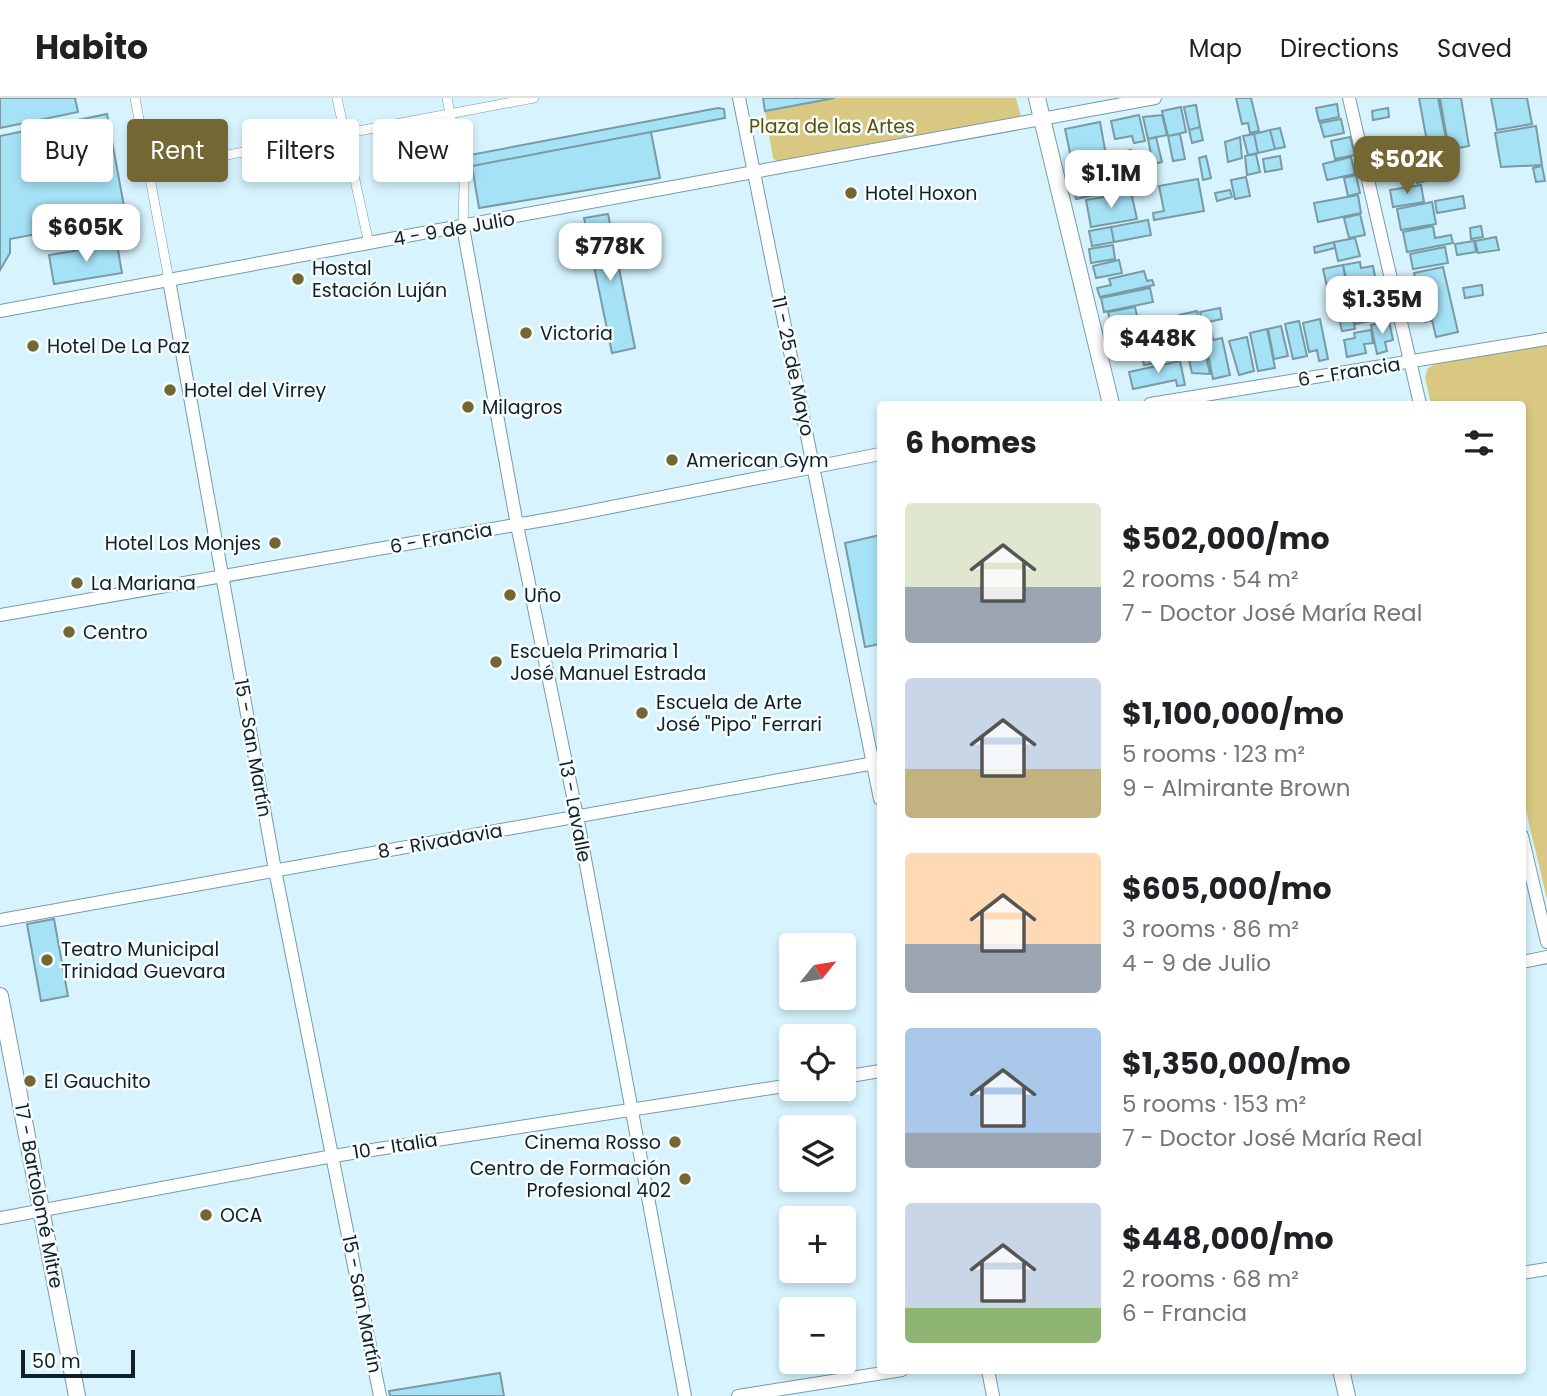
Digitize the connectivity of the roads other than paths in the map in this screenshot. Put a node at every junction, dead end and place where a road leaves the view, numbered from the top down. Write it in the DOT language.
graph roads {
  1 [pos="135,98"];
  2 [pos="337,98"];
  3 [pos="447,98"];
  4 [pos="534,98"];
  5 [pos="739,98"];
  6 [pos="1037,98"];
  7 [pos="1155,98"];
  8 [pos="1349,98"];
  9 [pos="451,114"];
  10 [pos="139,119"];
  11 [pos="342,119"];
  12 [pos="1041,120"];
  13 [pos="359,130"];
  14 [pos="754,174"];
  15 [pos="151,182"];
  16 [pos="356,182"];
  17 [pos="463,227"];
  18 [pos="369,244"];
  19 [pos="169,280"];
  20 [pos="0,311"];
  21 [pos="1547,339"];
  22 [pos="1410,362"];
  23 [pos="1110,401"];
  24 [pos="1169,401"];
  25 [pos="1419,401"];
  26 [pos="877,455"];
  27 [pos="814,466"];
  28 [pos="517,525"];
  29 [pos="222,575"];
  30 [pos="0,615"];
  31 [pos="877,762"];
  32 [pos="577,816"];
  33 [pos="1526,853"];
  34 [pos="275,870"];
  35 [pos="0,920"];
  36 [pos="1547,942"];
  37 [pos="1547,957"];
  38 [pos="1526,961"];
  39 [pos="0,996"];
  40 [pos="877,1072"];
  41 [pos="856,1075"];
  42 [pos="779,1087"];
  43 [pos="631,1110"];
  44 [pos="333,1156"];
  45 [pos="42,1211"];
  46 [pos="0,1218"];
  47 [pos="1547,1269"];
  48 [pos="1526,1272"];
  49 [pos="877,1374"];
  50 [pos="989,1374"];
  51 [pos="1342,1374"];
  52 [pos="77,1396"];
  53 [pos="380,1396"];
  54 [pos="685,1396"];
  55 [pos="738,1396"];
  56 [pos="993,1396"];
  57 [pos="1347,1396"];
  1 -- 10 [label="street, 15 - San Martín"];
  2 -- 11 [label="street"];
  3 -- 9 [label="street"];
  4 -- 9 [label="street"];
  5 -- 14 [label="street, 11 - 25 de Mayo"];
  6 -- 12 [label="street"];
  7 -- 12 [label="street, 4 - 9 de Julio"];
  8 -- 22 [label="street"];
  9 -- 13 [label="street"];
  9 -- 17 [label="street"];
  12 -- 14 [label="street, 4 - 9 de Julio"];
  12 -- 23 [label="street"];
  14 -- 17 [label="street, 4 - 9 de Julio"];
  14 -- 27 [label="street, 11 - 25 de Mayo"];
  15 -- 19 [label="street, 15 - San Martín"];
  16 -- 18 [label="street"];
  17 -- 18 [label="street, 4 - 9 de Julio"];
  17 -- 28 [label="street, 13 - Lavalle"];
  18 -- 19 [label="street, 4 - 9 de Julio"];
  19 -- 20 [label="street, 4 - 9 de Julio"];
  19 -- 29 [label="street, 15 - San Martín"];
  21 -- 22 [label="street, 6 - Francia"];
  22 -- 24 [label="street, 6 - Francia"];
  22 -- 25 [label="street"];
  26 -- 27 [label="street, 6 - Francia"];
  27 -- 28 [label="street, 6 - Francia"];
  27 -- 31 [label="street, 11 - 25 de Mayo"];
  28 -- 29 [label="street, 6 - Francia"];
  28 -- 32 [label="street, 13 - Lavalle"];
  29 -- 30 [label="street, 6 - Francia"];
  29 -- 34 [label="street, 15 - San Martín"];
  31 -- 32 [label="street, 8 - Rivadavia"];
  32 -- 34 [label="street, 8 - Rivadavia"];
  32 -- 43 [label="street, 13 - Lavalle"];
  33 -- 36 [label="street"];
  34 -- 35 [label="street, 8 - Rivadavia"];
  34 -- 44 [label="street, 15 - San Martín"];
  37 -- 38 [label="street"];
  39 -- 45 [label="street, 17 - Bartolomé Mitre"];
  40 -- 41 [label="street"];
  42 -- 43 [label="street, 10 - Italia"];
  43 -- 44 [label="street, 10 - Italia"];
  43 -- 54 [label="street, 13 - Lavalle"];
  44 -- 45 [label="street, 10 - Italia"];
  44 -- 53 [label="street, 15 - San Martín"];
  45 -- 46 [label="street, 10 - Italia"];
  45 -- 52 [label="street, 17 - Bartolomé Mitre"];
  47 -- 48 [label="street"];
  49 -- 55 [label="street"];
  50 -- 56 [label="street"];
  51 -- 57 [label="street"];
}
